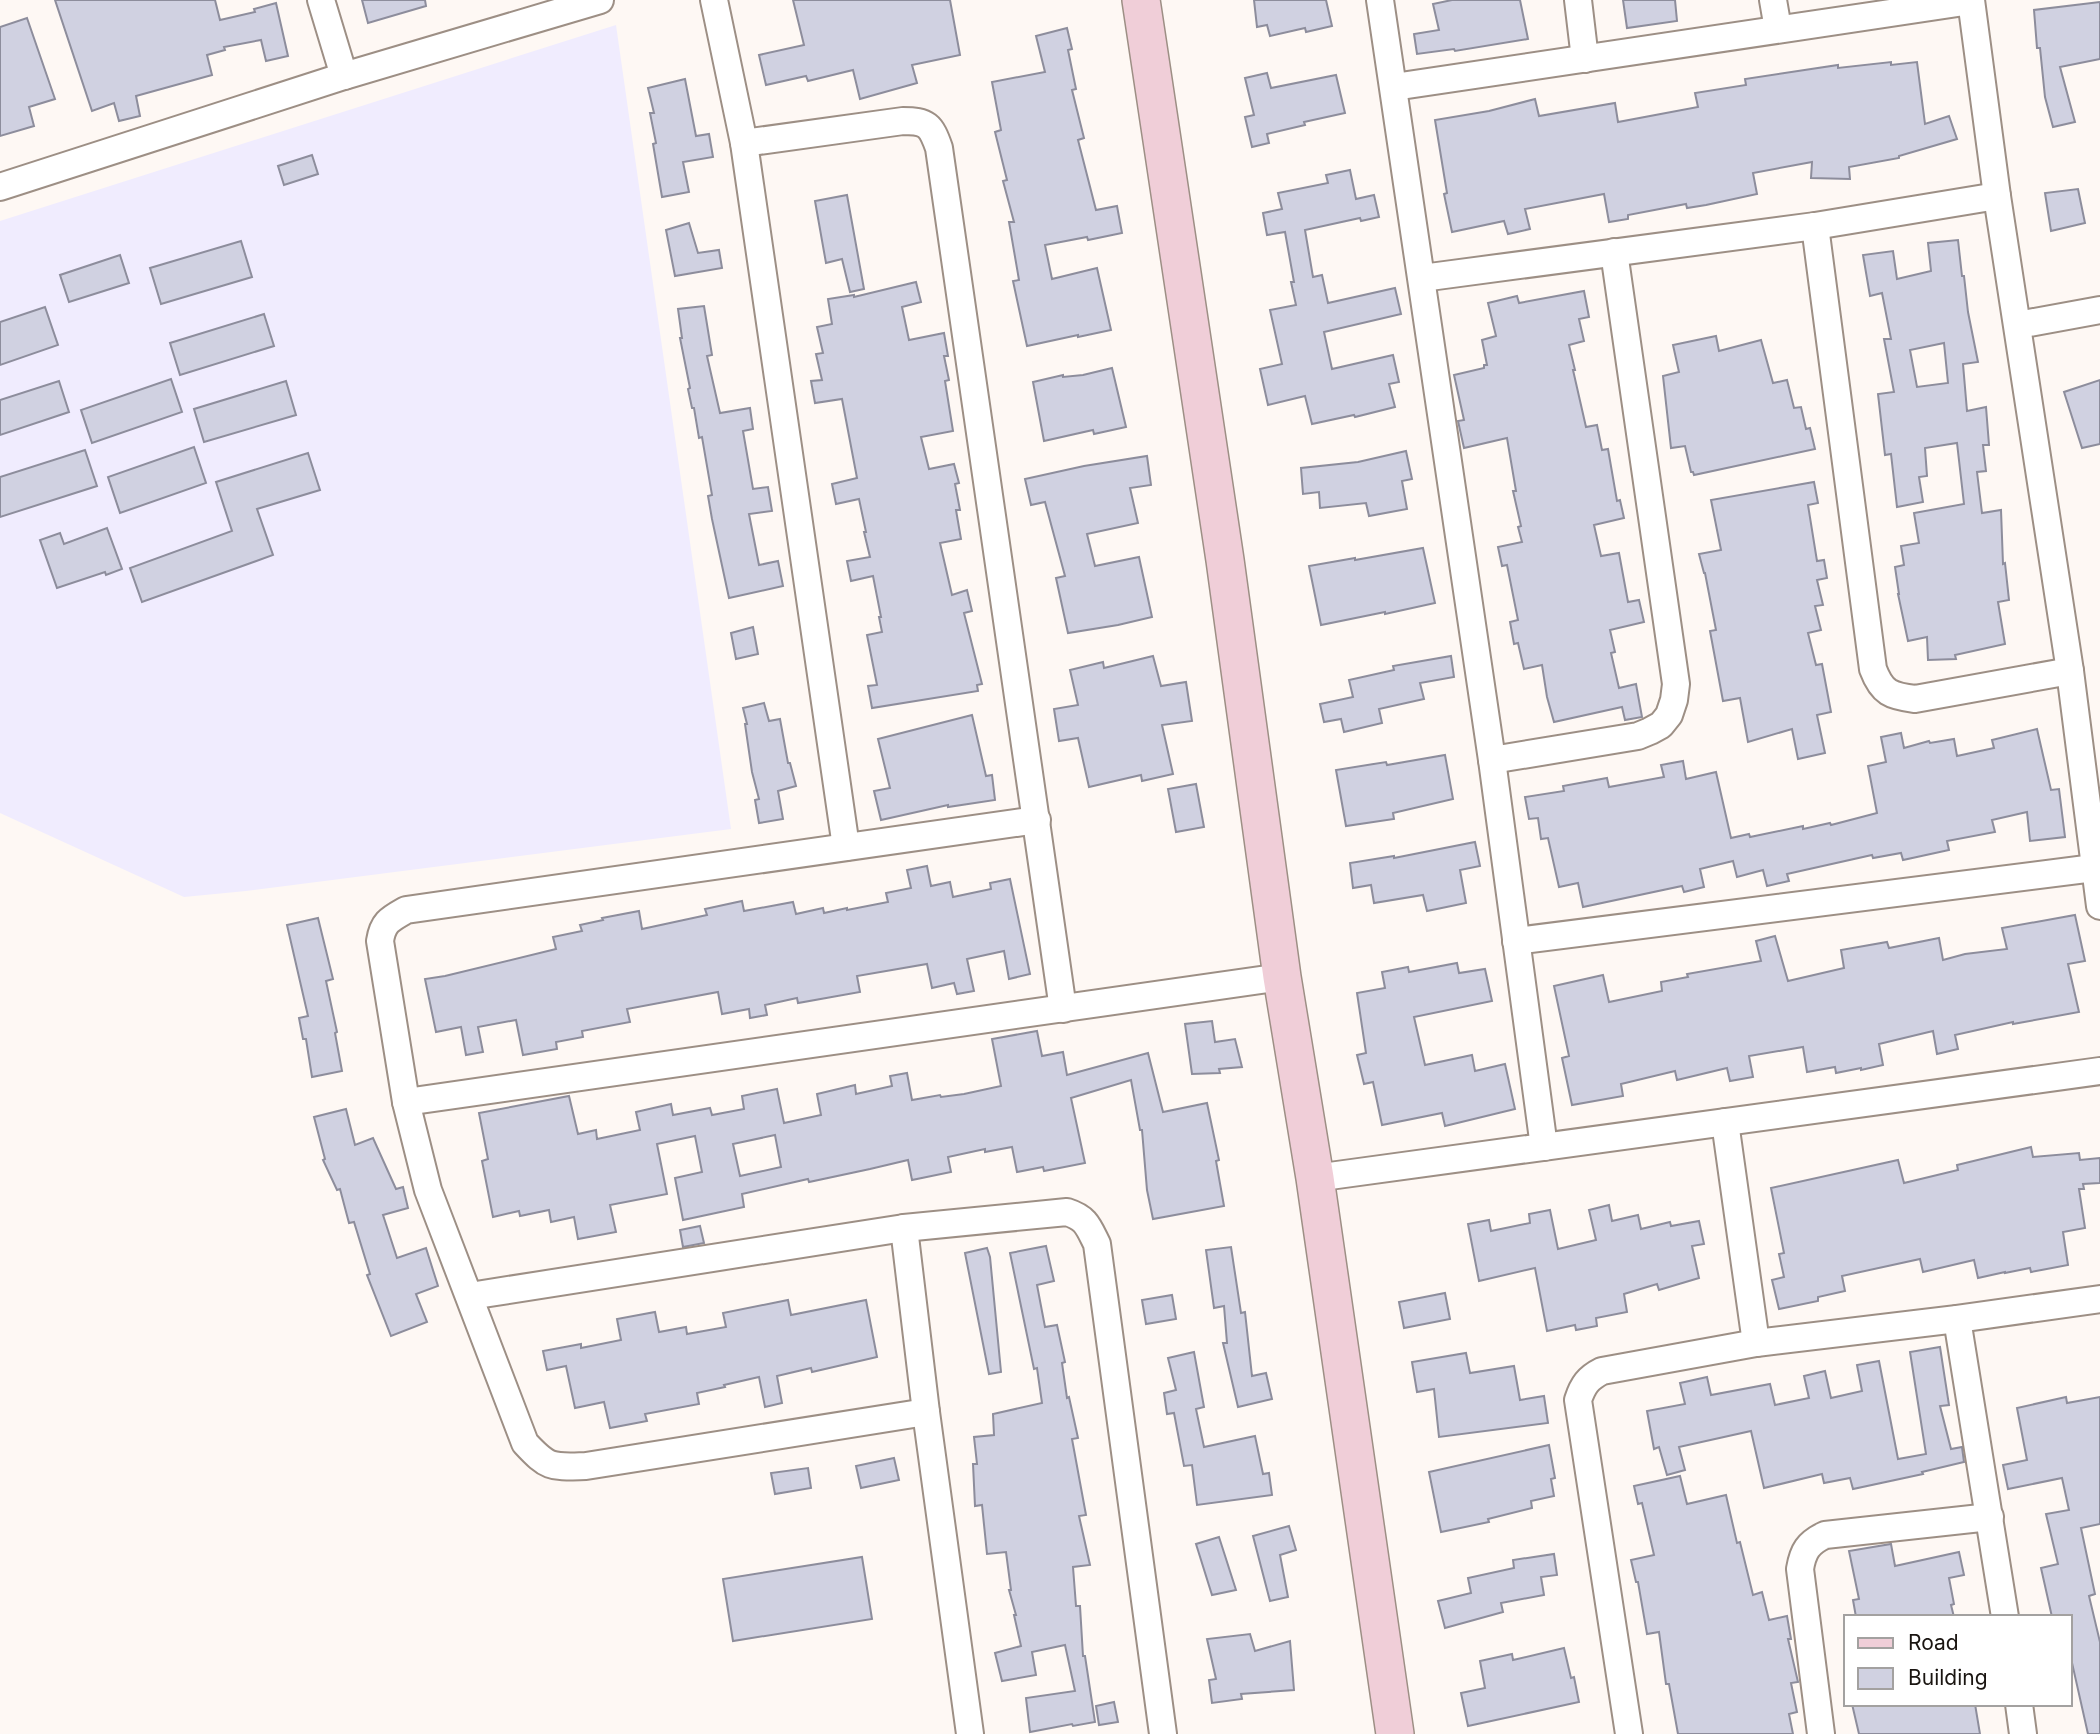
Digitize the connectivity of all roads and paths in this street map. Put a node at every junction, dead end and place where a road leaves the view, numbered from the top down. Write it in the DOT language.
graph roads {
  1 [pos="321,0"];
  2 [pos="600,0"];
  3 [pos="714,0"];
  4 [pos="1141,0"];
  5 [pos="1380,0"];
  6 [pos="1578,0"];
  7 [pos="1773,0"];
  8 [pos="1971,1"];
  9 [pos="1778,29"];
  10 [pos="1585,58"];
  11 [pos="344,76"];
  12 [pos="1394,87"];
  13 [pos="744,144"];
  14 [pos="0,187"];
  15 [pos="1997,196"];
  16 [pos="1815,226"];
  17 [pos="1614,253"];
  18 [pos="1422,278"];
  19 [pos="2100,310"];
  20 [pos="2018,325"];
  21 [pos="2070,671"];
  22 [pos="1492,760"];
  23 [pos="1037,820"];
  24 [pos="846,847"];
  25 [pos="2094,868"];
  26 [pos="2100,906"];
  27 [pos="1516,941"];
  28 [pos="1282,977"];
  29 [pos="1063,1009"];
  30 [pos="2100,1070"];
  31 [pos="406,1102"];
  32 [pos="1725,1122"];
  33 [pos="1544,1147"];
  34 [pos="1315,1178"];
  35 [pos="904,1228"];
  36 [pos="470,1296"];
  37 [pos="2100,1299"];
  38 [pos="1957,1319"];
  39 [pos="1756,1343"];
  40 [pos="926,1412"];
  41 [pos="1990,1517"];
  42 [pos="2005,1615"];
  43 [pos="2019,1706"];
  44 [pos="970,1734"];
  45 [pos="1163,1734"];
  46 [pos="1395,1734"];
  47 [pos="1629,1734"];
  48 [pos="1821,1734"];
  49 [pos="2024,1734"];
  1 -- 11 [label="street"];
  2 -- 11 [label="street"];
  3 -- 13 [label="street"];
  4 -- 28 [label="street"];
  5 -- 12 [label="street"];
  6 -- 10 [label="street"];
  7 -- 9 [label="street"];
  8 -- 9 [label="street"];
  8 -- 15 [label="street"];
  9 -- 10 [label="street"];
  10 -- 12 [label="street"];
  11 -- 14 [label="street"];
  12 -- 18 [label="street"];
  13 -- 23 [label="street"];
  13 -- 24 [label="street"];
  15 -- 16 [label="street"];
  15 -- 20 [label="street"];
  16 -- 17 [label="street"];
  16 -- 21 [label="street"];
  17 -- 18 [label="street"];
  17 -- 22 [label="street"];
  18 -- 22 [label="street"];
  19 -- 20 [label="street"];
  20 -- 21 [label="street"];
  21 -- 25 [label="street"];
  22 -- 27 [label="street"];
  23 -- 24 [label="street"];
  23 -- 29 [label="street"];
  24 -- 31 [label="street"];
  25 -- 26 [label="street"];
  25 -- 27 [label="street"];
  27 -- 33 [label="street"];
  28 -- 29 [label="street"];
  28 -- 34 [label="street"];
  29 -- 31 [label="street"];
  30 -- 32 [label="street"];
  31 -- 36 [label="street"];
  32 -- 33 [label="street"];
  32 -- 39 [label="street"];
  33 -- 34 [label="street"];
  34 -- 46 [label="street"];
  35 -- 36 [label="street"];
  35 -- 40 [label="street"];
  35 -- 45 [label="street"];
  36 -- 40 [label="street"];
  37 -- 38 [label="street"];
  38 -- 39 [label="street"];
  38 -- 41 [label="street"];
  39 -- 47 [label="street"];
  40 -- 44 [label="street"];
  41 -- 42 [label="street"];
  41 -- 48 [label="street"];
  43 -- 49 [label="street"];
}
